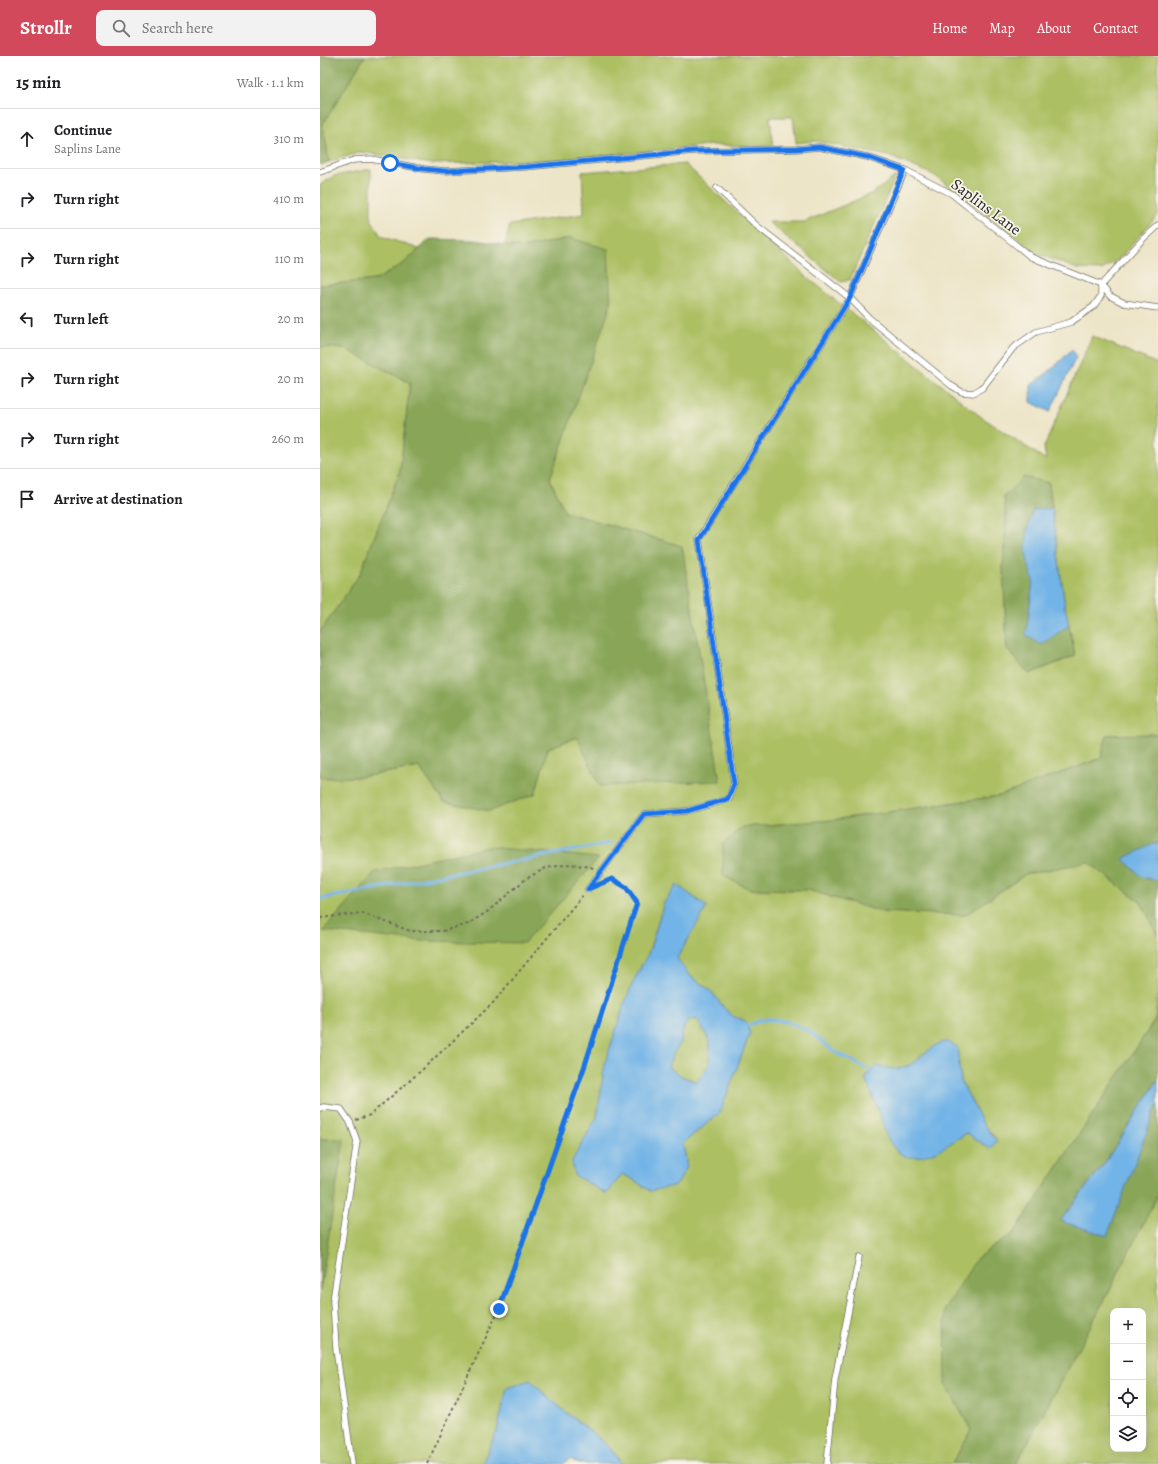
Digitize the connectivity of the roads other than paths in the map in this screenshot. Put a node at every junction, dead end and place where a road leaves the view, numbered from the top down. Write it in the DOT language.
graph roads {
  1 [pos="904,170"];
  2 [pos="320,172"];
  3 [pos="717,188"];
  4 [pos="1158,225"];
  5 [pos="1101,285"];
  6 [pos="850,298"];
  7 [pos="1158,308"];
  8 [pos="588,889"];
  9 [pos="320,1108"];
  10 [pos="859,1257"];
  11 [pos="352,1464"];
  12 [pos="827,1464"];
  1 -- 2 [label="lane, Saplins Lane"];
  1 -- 5 [label="lane, Saplins Lane"];
  1 -- 6 [label="lane"];
  3 -- 6 [label="lane"];
  4 -- 5 [label="lane"];
  5 -- 6 [label="lane"];
  5 -- 7 [label="lane"];
  6 -- 8 [label="lane"];
  9 -- 11 [label="lane"];
  10 -- 12 [label="lane"];
}
